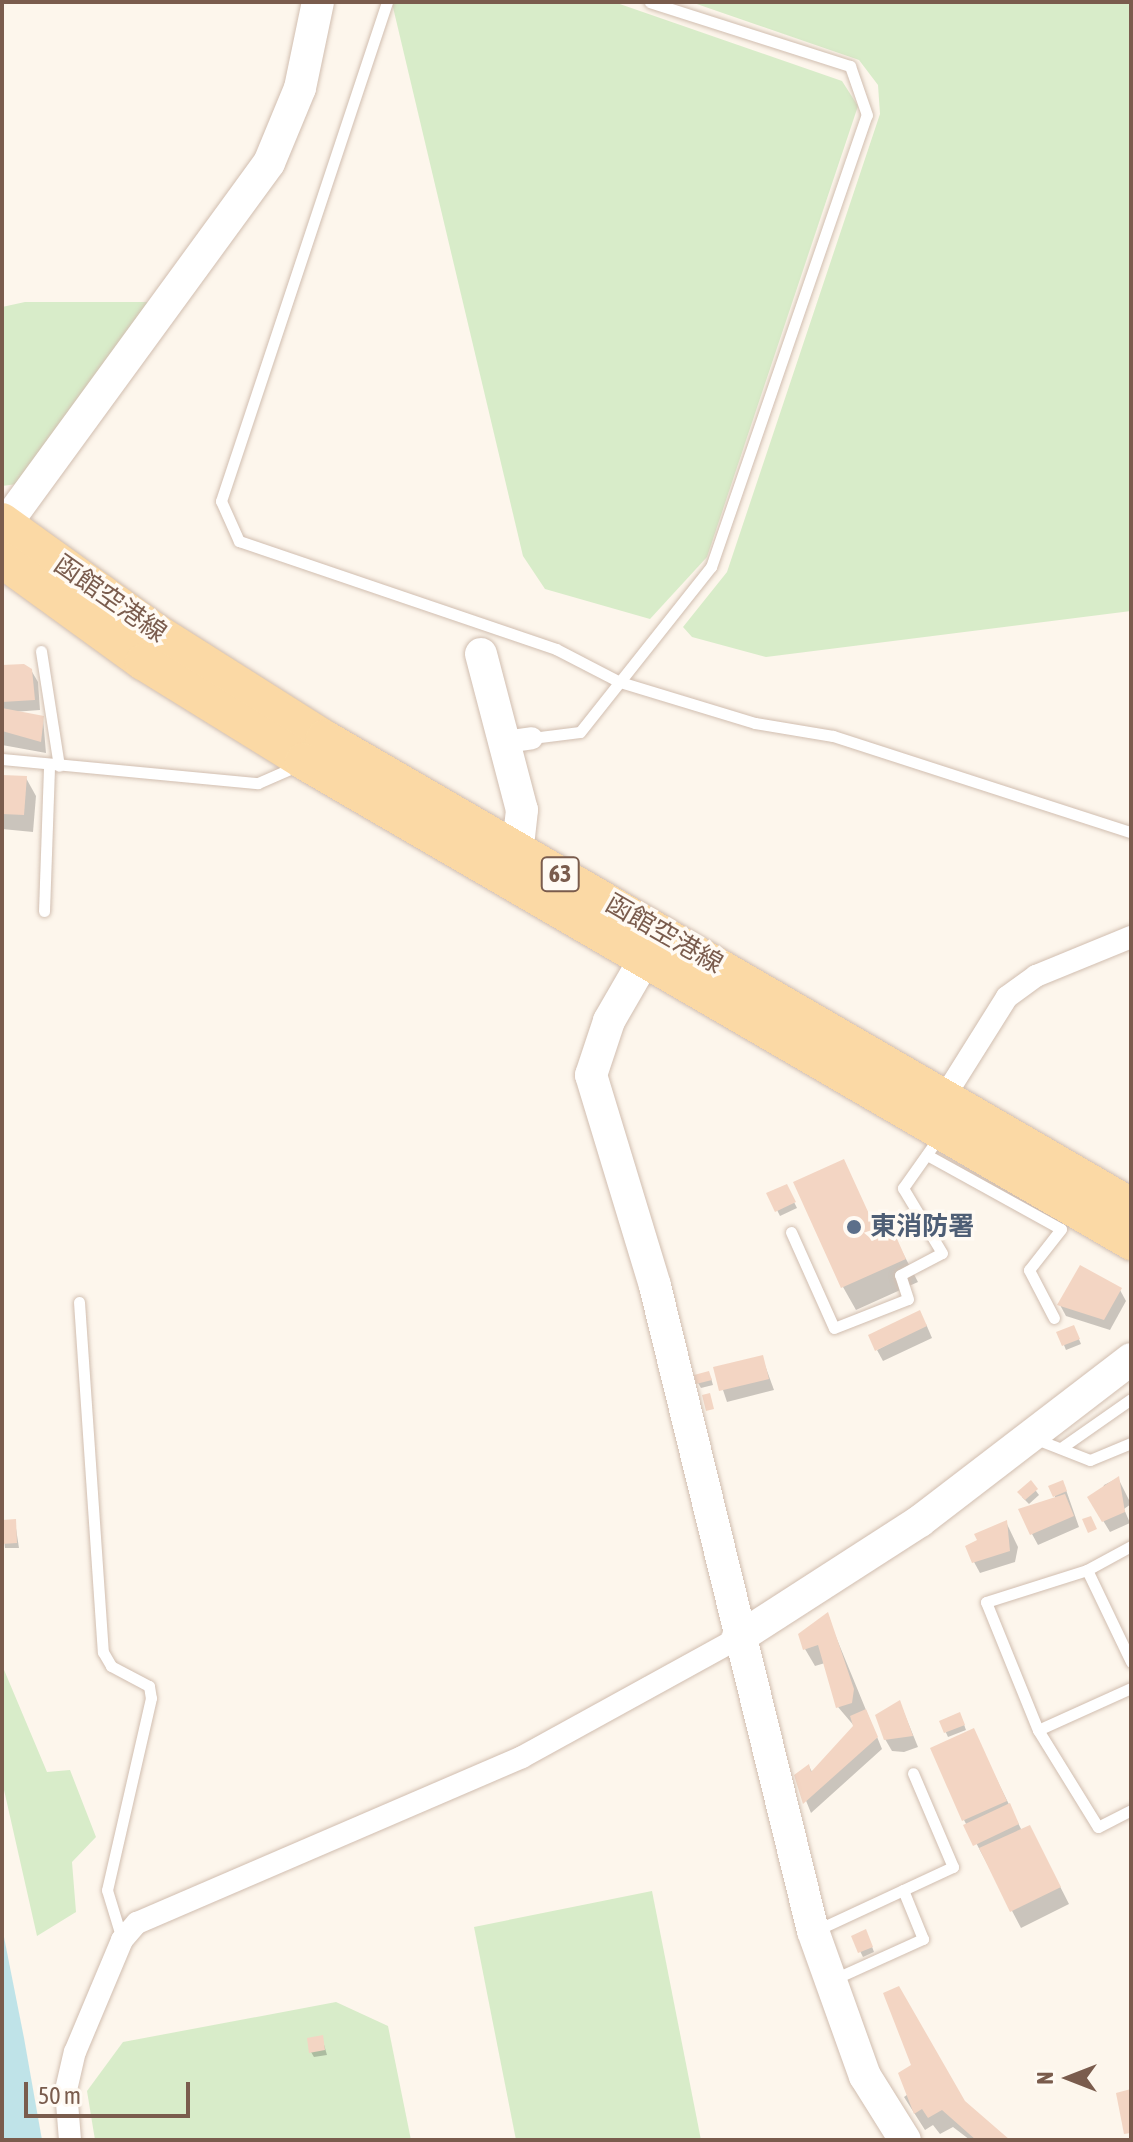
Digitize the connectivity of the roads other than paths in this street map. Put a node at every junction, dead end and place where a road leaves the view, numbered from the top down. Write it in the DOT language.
graph roads {
  1 [pos="318,2"];
  2 [pos="387,2"];
  3 [pos="650,2"];
  4 [pos="3,525"];
  5 [pos="2,560"];
  6 [pos="41,651"];
  7 [pos="481,654"];
  8 [pos="620,682"];
  9 [pos="518,740"];
  10 [pos="314,749"];
  11 [pos="2,759"];
  12 [pos="54,765"];
  13 [pos="1131,832"];
  14 [pos="516,867"];
  15 [pos="44,911"];
  16 [pos="1131,937"];
  17 [pos="652,946"];
  18 [pos="942,1124"];
  19 [pos="1131,1206"];
  20 [pos="791,1232"];
  21 [pos="1131,1242"];
  22 [pos="79,1302"];
  23 [pos="1054,1318"];
  24 [pos="1131,1359"];
  25 [pos="1131,1399"];
  26 [pos="1048,1443"];
  27 [pos="1131,1443"];
  28 [pos="1131,1546"];
  29 [pos="1087,1570"];
  30 [pos="737,1639"];
  31 [pos="1131,1662"];
  32 [pos="1131,1688"];
  33 [pos="1038,1730"];
  34 [pos="913,1773"];
  35 [pos="1131,1810"];
  36 [pos="903,1890"];
  37 [pos="130,1931"];
  38 [pos="813,1931"];
  39 [pos="828,1982"];
  40 [pos="70,2140"];
  41 [pos="905,2140"];
  1 -- 4 [label="street"];
  2 -- 8 [label="lane"];
  3 -- 8 [label="lane"];
  4 -- 10 [label="main road, 函館空港線 / 63"];
  5 -- 10 [label="main road, 函館空港線 / 63"];
  6 -- 12 [label="lane"];
  7 -- 9 [label="street"];
  8 -- 9 [label="lane"];
  8 -- 13 [label="lane"];
  9 -- 14 [label="street"];
  10 -- 12 [label="lane"];
  10 -- 14 [label="main road, 函館空港線 / 63"];
  11 -- 12 [label="lane"];
  12 -- 15 [label="lane"];
  14 -- 17 [label="main road, 函館空港線 / 63"];
  16 -- 18 [label="street"];
  17 -- 18 [label="main road, 函館空港線 / 63"];
  17 -- 30 [label="street"];
  18 -- 19 [label="main road, 函館空港線 / 63"];
  18 -- 20 [label="lane"];
  18 -- 21 [label="main road, 函館空港線 / 63"];
  18 -- 23 [label="lane"];
  22 -- 37 [label="lane"];
  24 -- 26 [label="street"];
  25 -- 26 [label="lane"];
  26 -- 27 [label="lane"];
  26 -- 30 [label="street"];
  28 -- 29 [label="lane"];
  29 -- 31 [label="lane"];
  29 -- 33 [label="lane"];
  30 -- 37 [label="street"];
  30 -- 38 [label="street"];
  32 -- 33 [label="lane"];
  33 -- 35 [label="lane"];
  34 -- 36 [label="lane"];
  36 -- 38 [label="lane"];
  36 -- 39 [label="lane"];
  37 -- 40 [label="street"];
  38 -- 39 [label="street"];
  39 -- 41 [label="street"];
}
